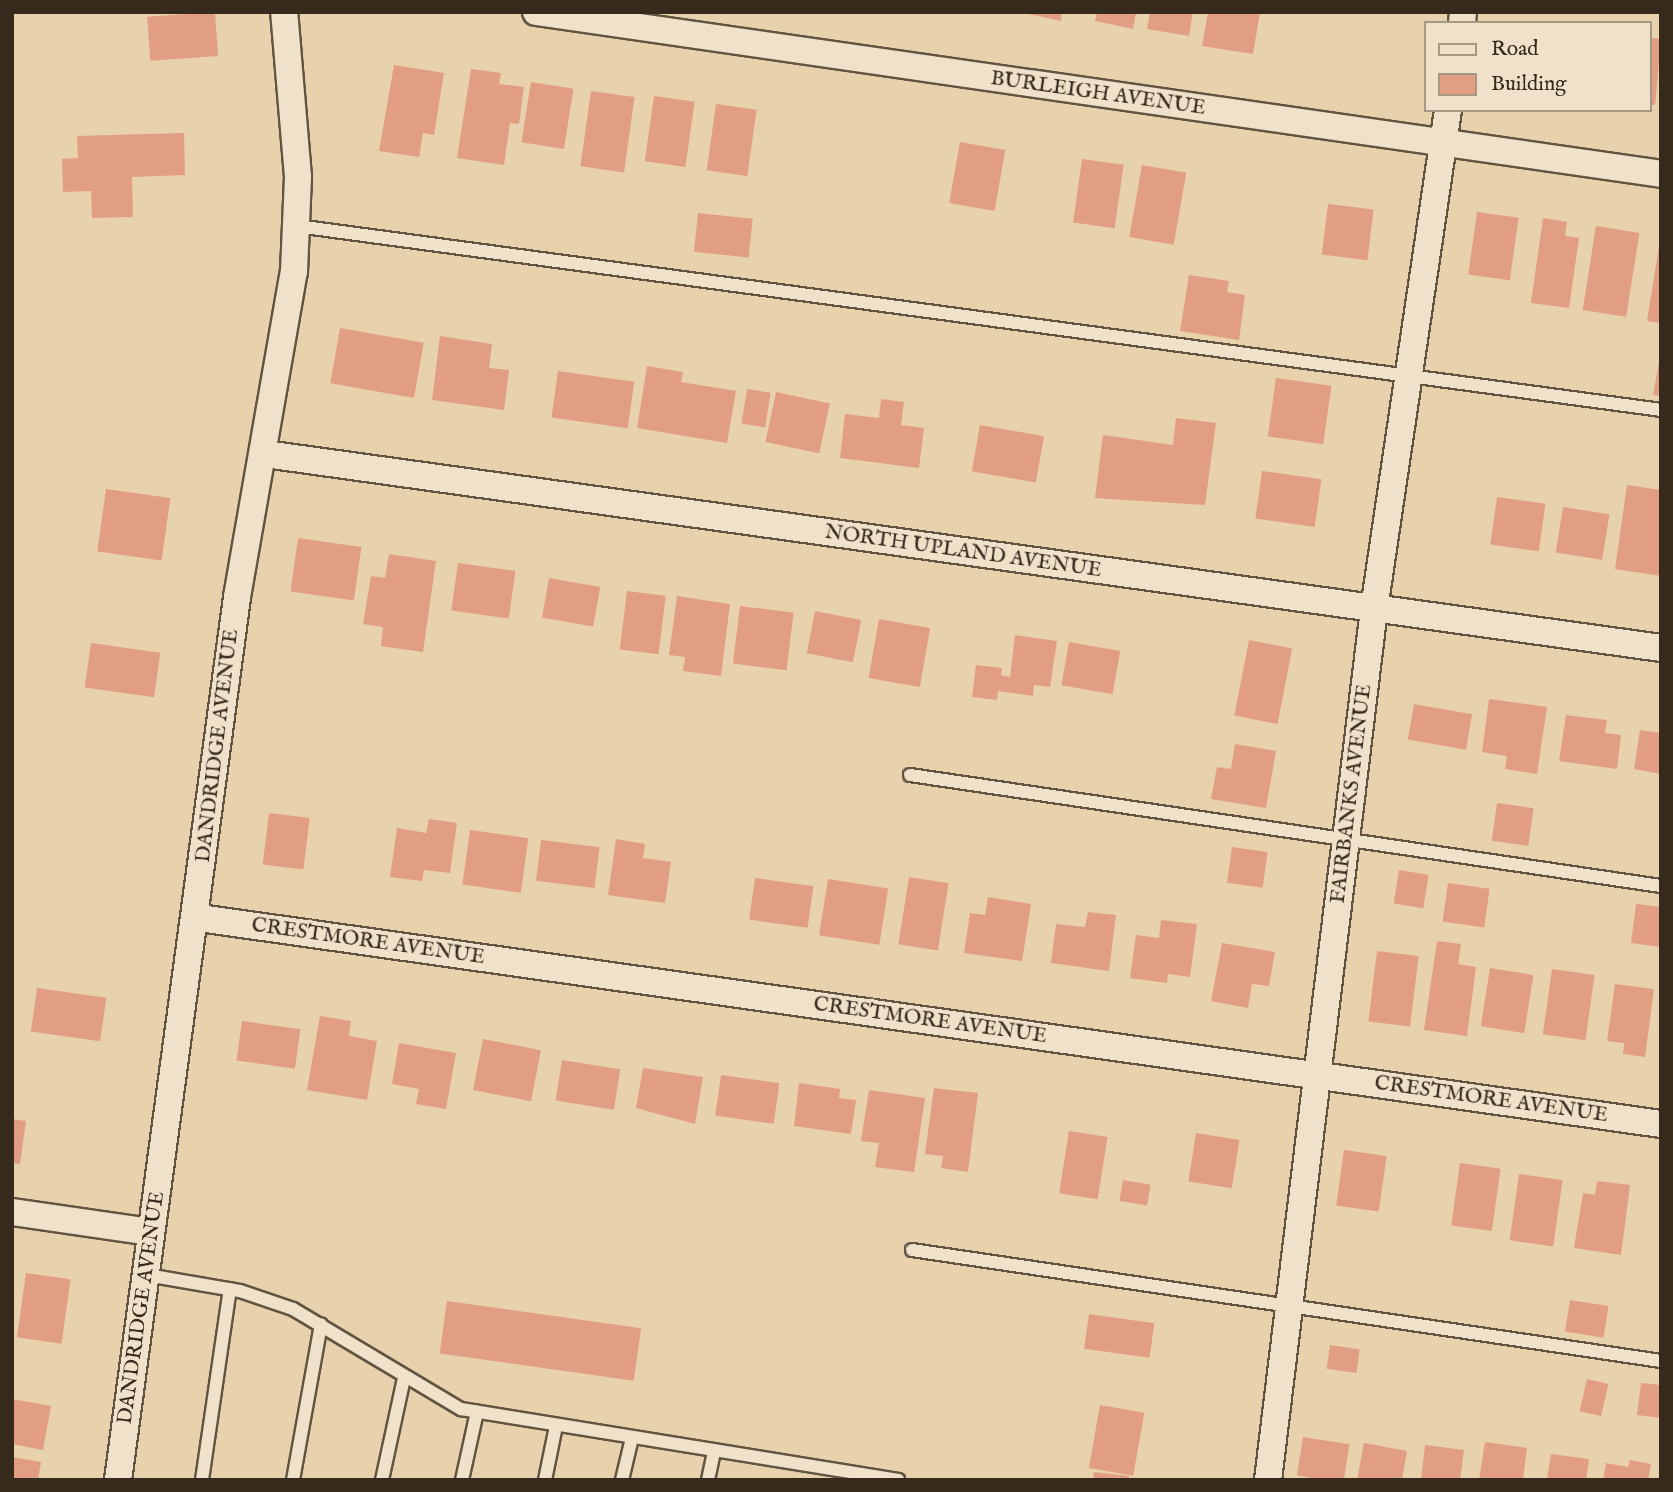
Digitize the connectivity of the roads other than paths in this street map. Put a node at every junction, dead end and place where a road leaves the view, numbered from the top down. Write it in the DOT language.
graph roads {
  1 [pos="284,12"];
  2 [pos="536,12"];
  3 [pos="1448,112"];
  4 [pos="1443,145"];
  5 [pos="1661,174"];
  6 [pos="298,226"];
  7 [pos="1407,374"];
  8 [pos="1661,410"];
  9 [pos="265,454"];
  10 [pos="1374,609"];
  11 [pos="1661,648"];
  12 [pos="910,775"];
  13 [pos="1348,840"];
  14 [pos="1661,886"];
  15 [pos="198,918"];
  16 [pos="1317,1076"];
  17 [pos="1661,1124"];
  18 [pos="12,1212"];
  19 [pos="151,1231"];
  20 [pos="912,1250"];
  21 [pos="147,1275"];
  22 [pos="230,1289"];
  23 [pos="1289,1310"];
  24 [pos="321,1324"];
  25 [pos="1661,1361"];
  26 [pos="404,1378"];
  27 [pos="477,1412"];
  28 [pos="556,1426"];
  29 [pos="632,1438"];
  30 [pos="714,1451"];
  31 [pos="118,1480"];
  32 [pos="202,1480"];
  33 [pos="293,1480"];
  34 [pos="382,1480"];
  35 [pos="462,1480"];
  36 [pos="545,1480"];
  37 [pos="622,1480"];
  38 [pos="708,1480"];
  39 [pos="898,1480"];
  40 [pos="1268,1480"];
  1 -- 6 [label="street, DANDRIDGE AVENUE"];
  2 -- 4 [label="street, BURLEIGH AVENUE"];
  3 -- 4 [label="street, FAIRBANKS AVENUE"];
  4 -- 5 [label="street, BURLEIGH AVENUE"];
  4 -- 7 [label="street, FAIRBANKS AVENUE"];
  6 -- 7 [label="lane"];
  6 -- 9 [label="street, DANDRIDGE AVENUE"];
  7 -- 8 [label="lane"];
  7 -- 10 [label="street, FAIRBANKS AVENUE"];
  9 -- 10 [label="street, NORTH UPLAND AVENUE"];
  9 -- 15 [label="street, DANDRIDGE AVENUE"];
  10 -- 11 [label="street, NORTH UPLAND AVENUE"];
  10 -- 13 [label="street, FAIRBANKS AVENUE"];
  12 -- 13 [label="lane"];
  13 -- 14 [label="lane"];
  13 -- 16 [label="street, FAIRBANKS AVENUE"];
  15 -- 16 [label="street, CRESTMORE AVENUE"];
  15 -- 19 [label="street, DANDRIDGE AVENUE"];
  16 -- 17 [label="street, CRESTMORE AVENUE"];
  16 -- 23 [label="street, FAIRBANKS AVENUE"];
  18 -- 19 [label="street"];
  19 -- 21 [label="street, DANDRIDGE AVENUE"];
  20 -- 23 [label="lane"];
  21 -- 22 [label="lane"];
  21 -- 31 [label="street, DANDRIDGE AVENUE"];
  22 -- 24 [label="lane"];
  22 -- 32 [label="lane"];
  23 -- 25 [label="lane"];
  23 -- 40 [label="street, FAIRBANKS AVENUE"];
  24 -- 26 [label="lane"];
  24 -- 33 [label="lane"];
  26 -- 27 [label="lane"];
  26 -- 34 [label="lane"];
  27 -- 28 [label="lane"];
  27 -- 35 [label="lane"];
  28 -- 29 [label="lane"];
  28 -- 36 [label="lane"];
  29 -- 30 [label="lane"];
  29 -- 37 [label="lane"];
  30 -- 38 [label="lane"];
  30 -- 39 [label="lane"];
}
